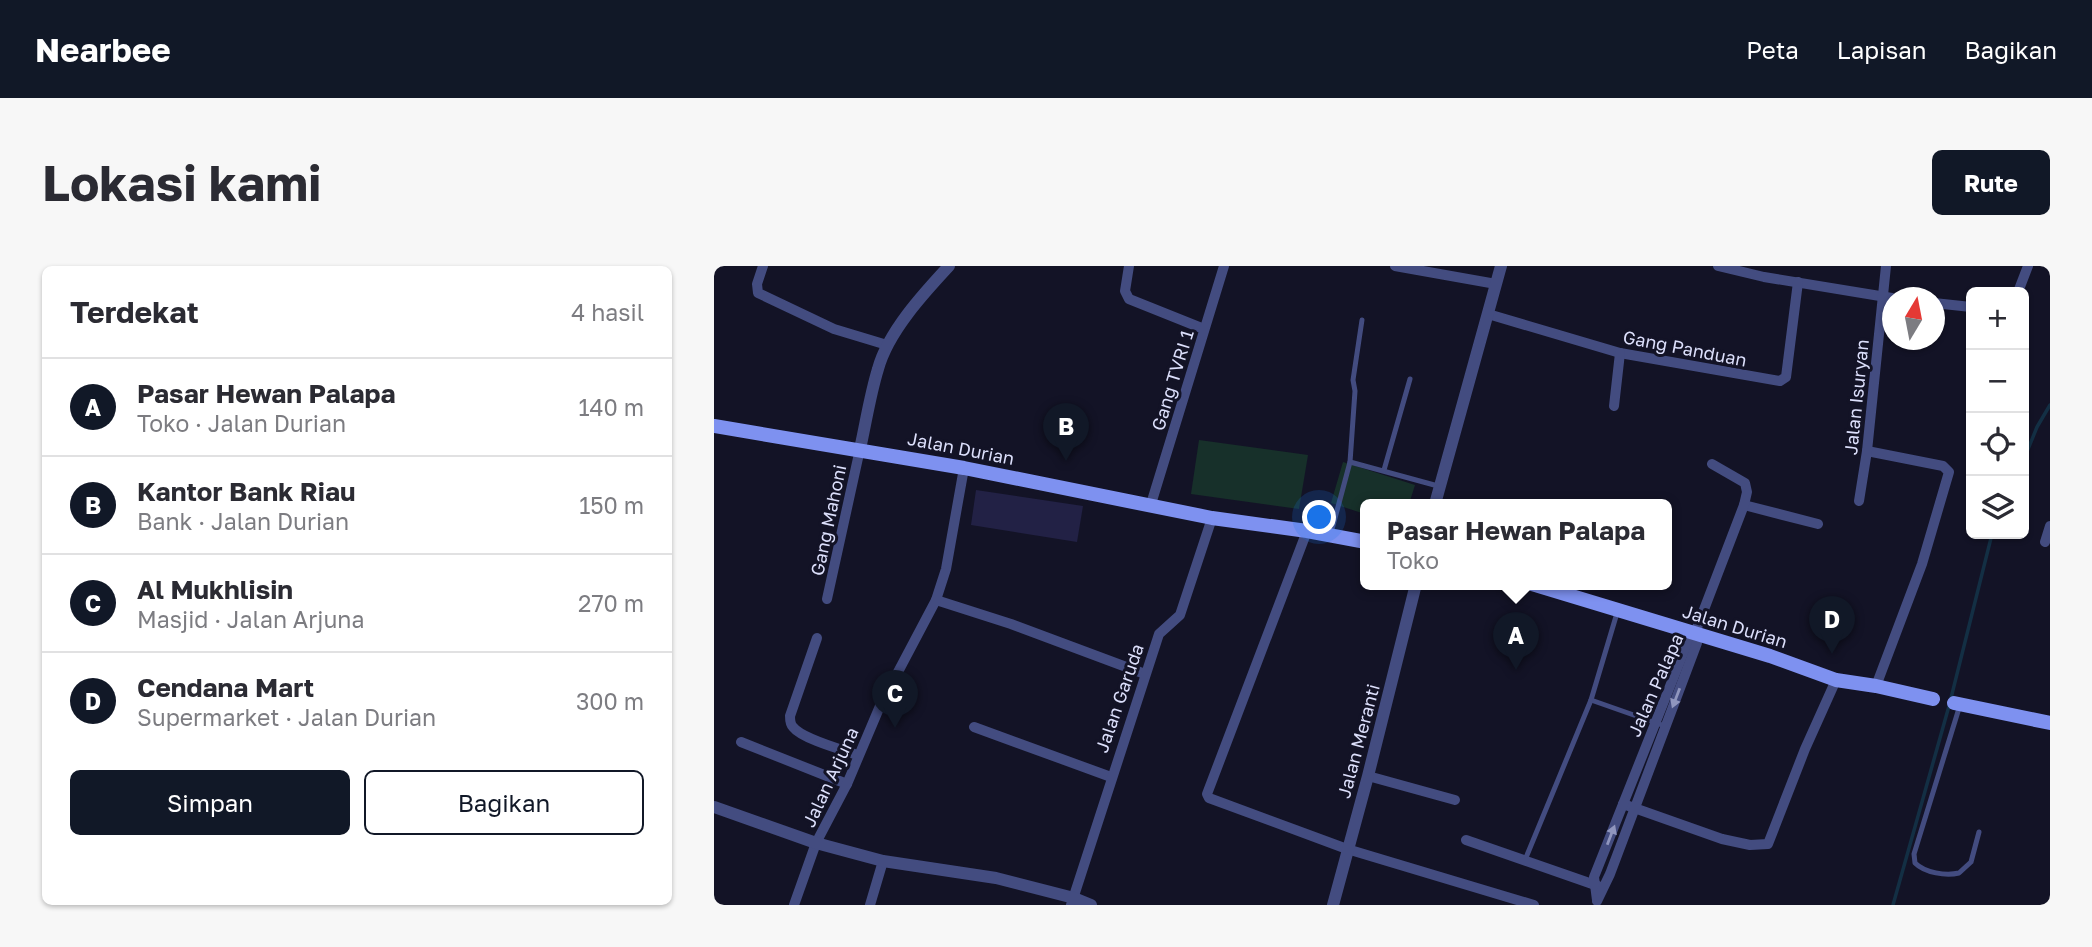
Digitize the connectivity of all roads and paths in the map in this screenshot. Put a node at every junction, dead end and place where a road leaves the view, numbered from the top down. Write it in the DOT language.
graph roads {
  1 [pos="763,266"];
  2 [pos="949,266"];
  3 [pos="1129,266"];
  4 [pos="1224,266"];
  5 [pos="1395,266"];
  6 [pos="1501,266"];
  7 [pos="1718,266"];
  8 [pos="1886,266"];
  9 [pos="2028,266"];
  10 [pos="1798,282"];
  11 [pos="1496,285"];
  12 [pos="1887,287"];
  13 [pos="2020,287"];
  14 [pos="1882,296"];
  15 [pos="1945,304"];
  16 [pos="1966,306"];
  17 [pos="1488,314"];
  18 [pos="1363,320"];
  19 [pos="1882,324"];
  20 [pos="1205,328"];
  21 [pos="887,345"];
  22 [pos="1620,353"];
  23 [pos="1410,379"];
  24 [pos="1614,406"];
  25 [pos="714,426"];
  26 [pos="860,449"];
  27 [pos="1867,451"];
  28 [pos="1350,462"];
  29 [pos="1712,464"];
  30 [pos="964,468"];
  31 [pos="1384,470"];
  32 [pos="1439,486"];
  33 [pos="1436,499"];
  34 [pos="1859,501"];
  35 [pos="1151,504"];
  36 [pos="1744,505"];
  37 [pos="1212,518"];
  38 [pos="1818,524"];
  39 [pos="2050,526"];
  40 [pos="1307,531"];
  41 [pos="1331,536"];
  42 [pos="1360,541"];
  43 [pos="2045,542"];
  44 [pos="1414,590"];
  45 [pos="1552,590"];
  46 [pos="827,599"];
  47 [pos="936,600"];
  48 [pos="1618,610"];
  49 [pos="1695,634"];
  50 [pos="817,638"];
  51 [pos="1145,674"];
  52 [pos="1836,680"];
  53 [pos="1876,686"];
  54 [pos="1933,699"];
  55 [pos="1591,700"];
  56 [pos="1957,704"];
  57 [pos="1654,722"];
  58 [pos="2050,723"];
  59 [pos="1665,726"];
  60 [pos="974,727"];
  61 [pos="741,742"];
  62 [pos="858,755"];
  63 [pos="1368,776"];
  64 [pos="1111,777"];
  65 [pos="847,785"];
  66 [pos="1455,800"];
  67 [pos="1623,804"];
  68 [pos="714,807"];
  69 [pos="1633,808"];
  70 [pos="1979,832"];
  71 [pos="1466,840"];
  72 [pos="816,843"];
  73 [pos="1347,849"];
  74 [pos="1525,860"];
  75 [pos="883,862"];
  76 [pos="1599,886"];
  77 [pos="1073,902"];
  78 [pos="1597,902"];
  79 [pos="794,905"];
  80 [pos="870,905"];
  81 [pos="1091,905"];
  82 [pos="1333,905"];
  83 [pos="1534,905"];
  1 -- 21 [label="street"];
  2 -- 21 [label="street"];
  3 -- 20 [label="street"];
  4 -- 20 [label="street, Gang TVRI 1"];
  5 -- 11 [label="street"];
  6 -- 11 [label="street"];
  7 -- 10 [label="street"];
  8 -- 12 [label="street, Jalan Isuryan"];
  9 -- 13 [label="street"];
  10 -- 14 [label="street"];
  10 -- 22 [label="street, Gang Panduan"];
  11 -- 17 [label="street"];
  15 -- 16 [label="street"];
  17 -- 22 [label="street, Gang Panduan"];
  17 -- 32 [label="street"];
  18 -- 28 [label="lane"];
  19 -- 27 [label="street, Jalan Isuryan"];
  20 -- 35 [label="street, Gang TVRI 1"];
  21 -- 26 [label="street"];
  22 -- 24 [label="street"];
  23 -- 31 [label="lane"];
  25 -- 26 [label="main road, Jalan Durian"];
  26 -- 30 [label="main road, Jalan Durian"];
  26 -- 46 [label="street, Gang Mahoni"];
  27 -- 34 [label="street, Jalan Isuryan"];
  27 -- 53 [label="street"];
  28 -- 31 [label="lane"];
  28 -- 41 [label="lane"];
  29 -- 36 [label="street"];
  30 -- 35 [label="main road, Jalan Durian"];
  30 -- 47 [label="street, Jalan Arjuna"];
  31 -- 32 [label="lane"];
  32 -- 33 [label="street"];
  35 -- 37 [label="main road, Jalan Durian"];
  36 -- 38 [label="street"];
  36 -- 49 [label="street"];
  37 -- 40 [label="main road, Jalan Durian"];
  37 -- 51 [label="street, Jalan Garuda"];
  39 -- 43 [label="street"];
  40 -- 41 [label="main road, Jalan Durian"];
  40 -- 73 [label="street"];
  41 -- 42 [label="main road, Jalan Durian"];
  44 -- 63 [label="street, Jalan Meranti"];
  45 -- 48 [label="main road, Jalan Durian"];
  47 -- 51 [label="street"];
  47 -- 62 [label="street, Jalan Arjuna"];
  48 -- 49 [label="main road, Jalan Durian"];
  48 -- 55 [label="lane"];
  49 -- 52 [label="main road, Jalan Durian"];
  49 -- 57 [label="street, Jalan Palapa"];
  49 -- 59 [label="street, Jalan Palapa, one-way"];
  50 -- 62 [label="street"];
  51 -- 64 [label="street, Jalan Garuda"];
  52 -- 53 [label="main road, Jalan Durian"];
  52 -- 69 [label="street"];
  53 -- 54 [label="main road, Jalan Durian"];
  54 -- 56 [label="street, Jalan Durian"];
  55 -- 57 [label="lane"];
  55 -- 74 [label="lane"];
  56 -- 58 [label="main road, Jalan Durian"];
  56 -- 70 [label="lane"];
  57 -- 59 [label="lane"];
  57 -- 67 [label="street, Jalan Palapa"];
  59 -- 69 [label="street, Jalan Palapa"];
  60 -- 64 [label="street"];
  61 -- 65 [label="street"];
  62 -- 65 [label="street, Jalan Arjuna"];
  63 -- 66 [label="street"];
  63 -- 73 [label="street, Jalan Meranti"];
  64 -- 77 [label="street, Jalan Garuda"];
  65 -- 72 [label="street, Jalan Arjuna"];
  67 -- 69 [label="street"];
  76 -- 67 [label="street, Jalan Palapa, one-way"];
  68 -- 72 [label="street"];
  69 -- 76 [label="street, Jalan Palapa"];
  71 -- 74 [label="street"];
  72 -- 75 [label="street"];
  72 -- 79 [label="street, Jalan Arjuna"];
  73 -- 82 [label="street, Jalan Meranti"];
  73 -- 83 [label="street"];
  74 -- 76 [label="street"];
  75 -- 77 [label="street"];
  75 -- 80 [label="street"];
  76 -- 78 [label="street, Jalan Palapa"];
  77 -- 81 [label="street"];
}
